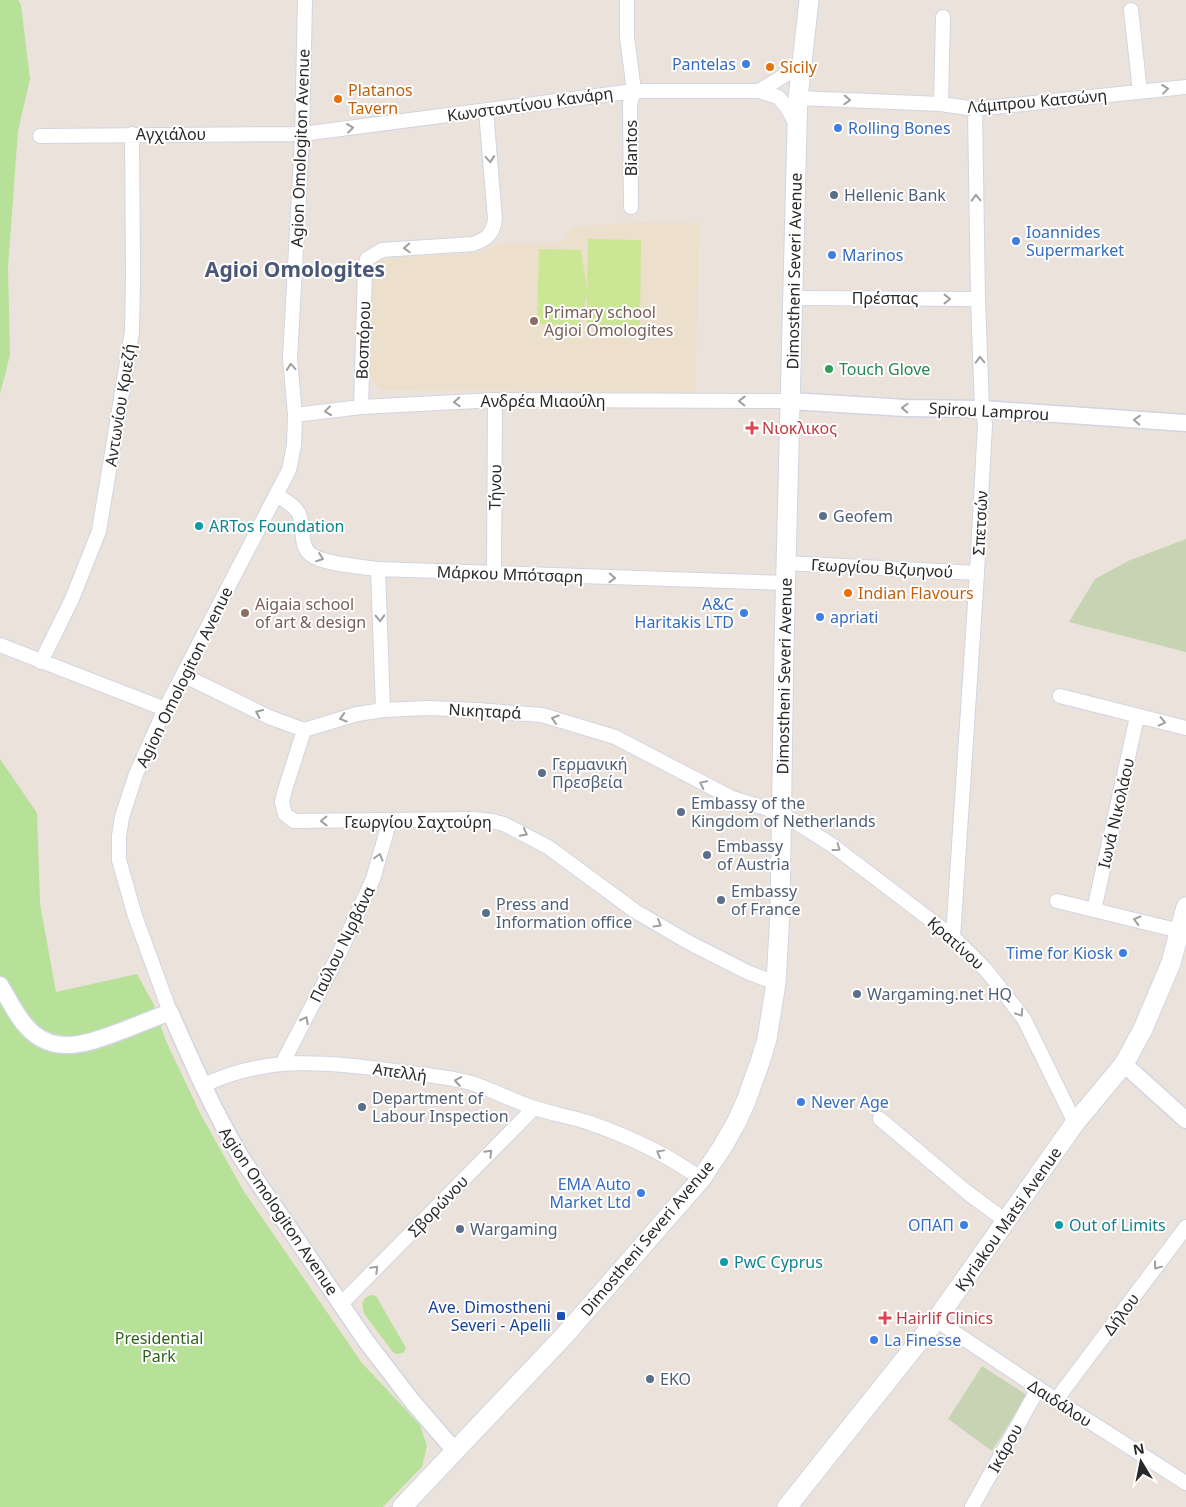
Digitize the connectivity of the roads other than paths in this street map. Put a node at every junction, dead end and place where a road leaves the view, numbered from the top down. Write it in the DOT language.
graph roads {
  1 [pos="305,0"];
  2 [pos="627,0"];
  3 [pos="809,0"];
  4 [pos="1131,10"];
  5 [pos="943,17"];
  6 [pos="803,59"];
  7 [pos="1186,87"];
  8 [pos="634,91"];
  9 [pos="759,91"];
  10 [pos="1140,92"];
  11 [pos="798,98"];
  12 [pos="941,104"];
  13 [pos="975,109"];
  14 [pos="486,110"];
  15 [pos="797,127"];
  16 [pos="132,134"];
  17 [pos="302,134"];
  18 [pos="40,136"];
  19 [pos="631,207"];
  20 [pos="793,298"];
  21 [pos="978,299"];
  22 [pos="496,400"];
  23 [pos="791,401"];
  24 [pos="361,407"];
  25 [pos="982,409"];
  26 [pos="295,415"];
  27 [pos="1186,424"];
  28 [pos="276,494"];
  29 [pos="786,563"];
  30 [pos="378,570"];
  31 [pos="977,573"];
  32 [pos="494,574"];
  33 [pos="785,583"];
  34 [pos="0,645"];
  35 [pos="41,662"];
  36 [pos="183,675"];
  37 [pos="1060,696"];
  38 [pos="165,709"];
  39 [pos="383,710"];
  40 [pos="1137,717"];
  41 [pos="1186,728"];
  42 [pos="304,730"];
  43 [pos="781,813"];
  44 [pos="390,820"];
  45 [pos="1057,901"];
  46 [pos="1186,908"];
  47 [pos="1094,910"];
  48 [pos="1180,931"];
  49 [pos="953,937"];
  50 [pos="776,984"];
  51 [pos="0,986"];
  52 [pos="170,1012"];
  53 [pos="282,1064"];
  54 [pos="1124,1064"];
  55 [pos="202,1086"];
  56 [pos="534,1108"];
  57 [pos="880,1119"];
  58 [pos="1186,1120"];
  59 [pos="1074,1123"];
  60 [pos="701,1179"];
  61 [pos="1006,1221"];
  62 [pos="1186,1227"];
  63 [pos="341,1304"];
  64 [pos="936,1320"];
  65 [pos="1038,1389"];
  66 [pos="1056,1400"];
  67 [pos="455,1450"];
  68 [pos="1185,1480"];
  69 [pos="402,1507"];
  70 [pos="787,1507"];
  71 [pos="972,1507"];
  1 -- 17 [label="street, Agion Omologiton Avenue"];
  2 -- 8 [label="street, Biantos"];
  3 -- 6 [label="main road, Dimostheni Severi Avenue"];
  4 -- 10 [label="street"];
  5 -- 12 [label="street"];
  6 -- 9 [label="street"];
  6 -- 11 [label="main road, Dimostheni Severi Avenue"];
  10 -- 7 [label="street, Λάμπρου Κατσώνη, one-way"];
  8 -- 9 [label="street, Κωνσταντίνου Κανάρη"];
  8 -- 14 [label="street, Κωνσταντίνου Κανάρη"];
  8 -- 19 [label="street, Biantos"];
  9 -- 15 [label="street, Κωνσταντίνου Κανάρη"];
  10 -- 13 [label="street, Λάμπρου Κατσώνη"];
  11 -- 12 [label="street, Λάμπρου Κατσώνη, one-way"];
  11 -- 15 [label="main road, Dimostheni Severi Avenue"];
  12 -- 13 [label="street, Λάμπρου Κατσώνη"];
  21 -- 13 [label="street, Σπετσών, one-way"];
  17 -- 14 [label="street, Κωνσταντίνου Κανάρη, one-way"];
  14 -- 24 [label="street, Βοσπόρου, one-way"];
  15 -- 20 [label="main road, Dimostheni Severi Avenue"];
  16 -- 17 [label="street, Αγχιάλου"];
  16 -- 18 [label="street, Αγχιάλου"];
  16 -- 35 [label="street, Αντωνίου Κριεζή"];
  26 -- 17 [label="street, Agion Omologiton Avenue, one-way"];
  20 -- 21 [label="street, Πρέσπας, one-way"];
  20 -- 23 [label="main road, Dimostheni Severi Avenue"];
  25 -- 21 [label="street, Σπετσών, one-way"];
  23 -- 22 [label="street, Ανδρέα Μιαούλη, one-way"];
  22 -- 24 [label="street, Ανδρέα Μιαούλη, one-way"];
  22 -- 32 [label="street, Τήνου"];
  25 -- 23 [label="street, Spirou Lamprou, one-way"];
  23 -- 29 [label="main road, Dimostheni Severi Avenue"];
  24 -- 26 [label="street, Ανδρέα Μιαούλη, one-way"];
  27 -- 25 [label="street, Spirou Lamprou, one-way"];
  25 -- 31 [label="street, Σπετσών"];
  26 -- 28 [label="street, Agion Omologiton Avenue"];
  28 -- 30 [label="street, Μάρκου Μπότσαρη, one-way"];
  28 -- 36 [label="street, Agion Omologiton Avenue"];
  29 -- 31 [label="street, Γεωργίου Βιζυηνού"];
  29 -- 33 [label="main road, Dimostheni Severi Avenue"];
  30 -- 32 [label="street, Μάρκου Μπότσαρη"];
  30 -- 39 [label="street, one-way"];
  31 -- 49 [label="street, Σπετσών"];
  32 -- 33 [label="street, Μάρκου Μπότσαρη, one-way"];
  33 -- 43 [label="main road, Dimostheni Severi Avenue"];
  34 -- 35 [label="street"];
  35 -- 38 [label="street"];
  36 -- 38 [label="street, Agion Omologiton Avenue"];
  42 -- 36 [label="street, one-way"];
  37 -- 40 [label="street"];
  38 -- 52 [label="street, Agion Omologiton Avenue"];
  39 -- 42 [label="street, Νικηταρά, one-way"];
  43 -- 39 [label="street, Νικηταρά, one-way"];
  40 -- 41 [label="street, one-way"];
  40 -- 47 [label="street, Ιωνά Νικολάου"];
  44 -- 42 [label="street, Γεωργίου Σαχτούρη, one-way"];
  43 -- 49 [label="street, Κρατίνου, one-way"];
  43 -- 50 [label="main road, Dimostheni Severi Avenue"];
  44 -- 50 [label="street, Γεωργίου Σαχτούρη, one-way"];
  53 -- 44 [label="street, Παύλου Νιρβάνα, one-way"];
  45 -- 47 [label="street"];
  46 -- 48 [label="main road, Kyriakou Matsi Avenue"];
  48 -- 47 [label="street, one-way"];
  48 -- 54 [label="main road, Kyriakou Matsi Avenue"];
  49 -- 59 [label="street, Κρατίνου, one-way"];
  50 -- 60 [label="main road, Dimostheni Severi Avenue"];
  51 -- 52 [label="street"];
  52 -- 55 [label="street, Agion Omologiton Avenue"];
  53 -- 55 [label="street, Απελλή"];
  56 -- 53 [label="street, Απελλή, one-way"];
  54 -- 58 [label="street"];
  54 -- 59 [label="main road, Kyriakou Matsi Avenue"];
  55 -- 63 [label="street, Agion Omologiton Avenue"];
  60 -- 56 [label="street, Απελλή, one-way"];
  63 -- 56 [label="street, Σβορώνου, one-way"];
  57 -- 61 [label="street"];
  59 -- 61 [label="main road, Kyriakou Matsi Avenue"];
  60 -- 67 [label="main road, Dimostheni Severi Avenue"];
  61 -- 64 [label="main road, Kyriakou Matsi Avenue"];
  62 -- 66 [label="street, Δήλου, one-way"];
  63 -- 67 [label="street, Agion Omologiton Avenue"];
  64 -- 65 [label="street, Δαιδάλου"];
  64 -- 70 [label="main road, Kyriakou Matsi Avenue"];
  65 -- 66 [label="street, Δαιδάλου"];
  65 -- 71 [label="street, Ικάρου"];
  66 -- 68 [label="street, Δαιδάλου"];
  67 -- 69 [label="main road, Dimostheni Severi Avenue"];
}
